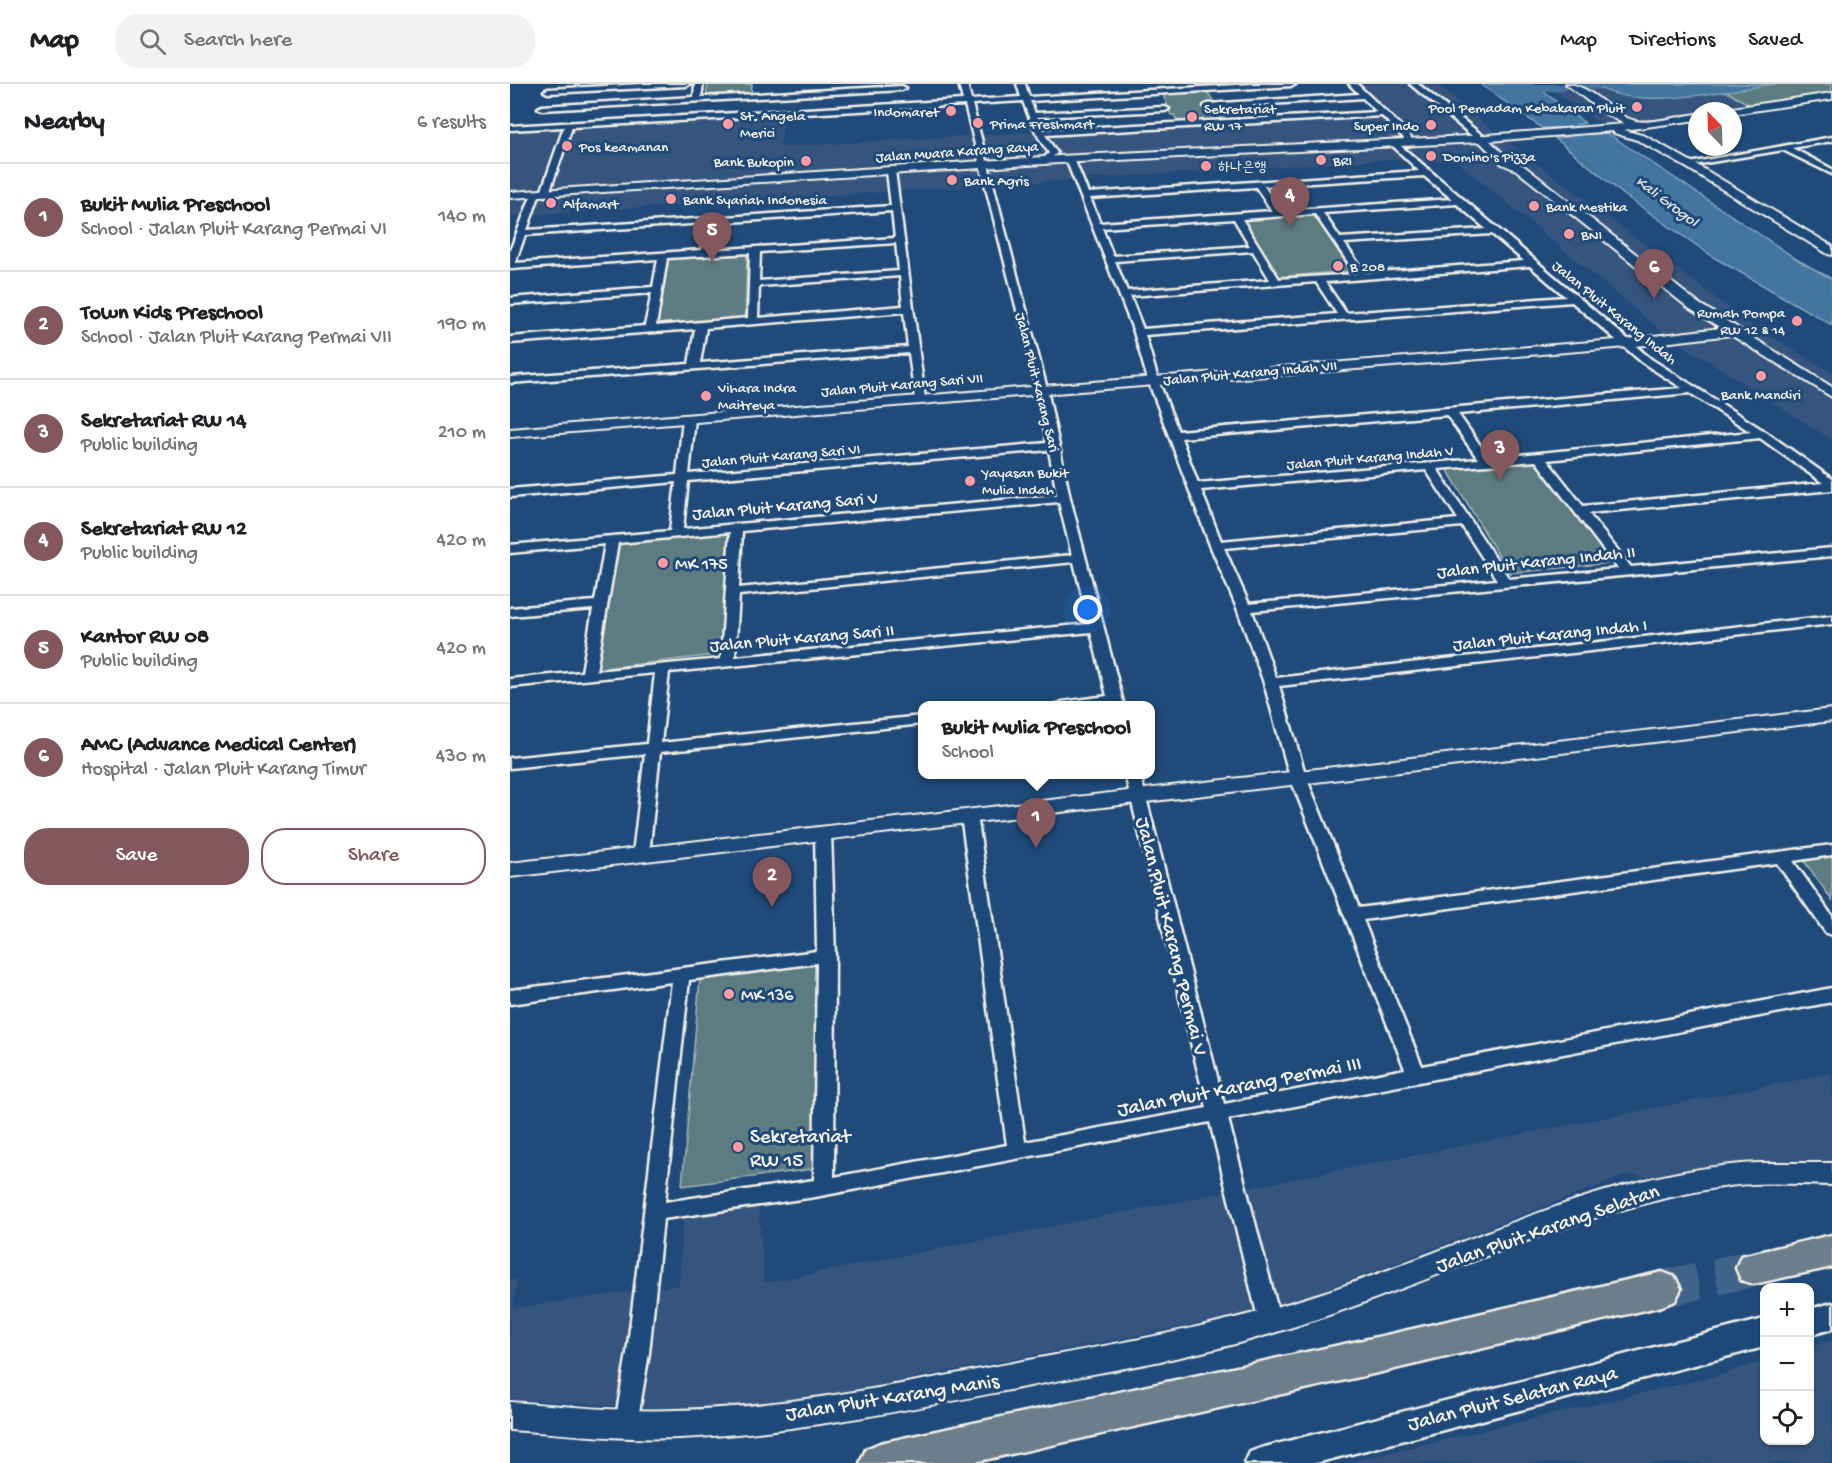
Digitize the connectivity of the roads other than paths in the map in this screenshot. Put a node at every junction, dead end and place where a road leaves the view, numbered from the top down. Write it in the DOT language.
graph roads {
  1 [pos="686,84"];
  2 [pos="699,84"];
  3 [pos="754,84"];
  4 [pos="963,84"];
  5 [pos="1021,84"];
  6 [pos="1292,84"];
  7 [pos="1353,84"];
  8 [pos="1414,84"];
  9 [pos="1562,84"];
  10 [pos="1571,84"];
  11 [pos="901,86"];
  12 [pos="1182,87"];
  13 [pos="549,88"];
  14 [pos="1198,89"];
  15 [pos="1155,92"];
  16 [pos="753,96"];
  17 [pos="1366,96"];
  18 [pos="1832,96"];
  19 [pos="725,98"];
  20 [pos="697,99"];
  21 [pos="1025,99"];
  22 [pos="1591,101"];
  23 [pos="968,102"];
  24 [pos="906,106"];
  25 [pos="1208,106"];
  26 [pos="542,108"];
  27 [pos="1165,108"];
  28 [pos="1742,110"];
  29 [pos="1384,114"];
  30 [pos="1610,114"];
  31 [pos="1030,115"];
  32 [pos="722,116"];
  33 [pos="1688,118"];
  34 [pos="1219,123"];
  35 [pos="569,125"];
  36 [pos="1176,126"];
  37 [pos="1640,126"];
  38 [pos="535,127"];
  39 [pos="510,128"];
  40 [pos="1612,129"];
  41 [pos="1038,133"];
  42 [pos="1641,138"];
  43 [pos="1832,139"];
  44 [pos="1486,141"];
  45 [pos="1405,143"];
  46 [pos="1784,147"];
  47 [pos="1070,159"];
  48 [pos="1045,161"];
  49 [pos="1688,164"];
  50 [pos="983,165"];
  51 [pos="891,171"];
  52 [pos="1832,172"];
  53 [pos="1426,173"];
  54 [pos="1259,184"];
  55 [pos="540,193"];
  56 [pos="510,195"];
  57 [pos="1086,196"];
  58 [pos="1461,201"];
  59 [pos="896,208"];
  60 [pos="1317,211"];
  61 [pos="1278,214"];
  62 [pos="1237,217"];
  63 [pos="710,220"];
  64 [pos="1098,226"];
  65 [pos="1495,231"];
  66 [pos="521,233"];
  67 [pos="899,240"];
  68 [pos="1338,241"];
  69 [pos="1254,248"];
  70 [pos="754,250"];
  71 [pos="1832,251"];
  72 [pos="706,253"];
  73 [pos="663,256"];
  74 [pos="1110,259"];
  75 [pos="1532,263"];
  76 [pos="510,265"];
  77 [pos="904,273"];
  78 [pos="1362,276"];
  79 [pos="1319,279"];
  80 [pos="1276,282"];
  81 [pos="753,284"];
  82 [pos="657,291"];
  83 [pos="1124,294"];
  84 [pos="1573,299"];
  85 [pos="510,301"];
  86 [pos="908,309"];
  87 [pos="1343,316"];
  88 [pos="753,321"];
  89 [pos="701,325"];
  90 [pos="650,329"];
  91 [pos="1732,330"];
  92 [pos="1139,332"];
  93 [pos="510,340"];
  94 [pos="1628,343"];
  95 [pos="914,350"];
  96 [pos="694,366"];
  97 [pos="510,380"];
  98 [pos="1153,380"];
  99 [pos="1042,389"];
  100 [pos="1690,390"];
  101 [pos="1832,393"];
  102 [pos="920,399"];
  103 [pos="1451,412"];
  104 [pos="688,419"];
  105 [pos="510,433"];
  106 [pos="1762,434"];
  107 [pos="1175,435"];
  108 [pos="1055,446"];
  109 [pos="1539,457"];
  110 [pos="1485,461"];
  111 [pos="1430,467"];
  112 [pos="682,478"];
  113 [pos="1832,485"];
  114 [pos="1195,487"];
  115 [pos="510,493"];
  116 [pos="1064,498"];
  117 [pos="1581,510"];
  118 [pos="1464,522"];
  119 [pos="736,529"];
  120 [pos="676,533"];
  121 [pos="612,539"];
  122 [pos="1216,545"];
  123 [pos="510,549"];
  124 [pos="1832,552"];
  125 [pos="1080,558"];
  126 [pos="1626,570"];
  127 [pos="1505,583"];
  128 [pos="733,592"];
  129 [pos="600,604"];
  130 [pos="1244,608"];
  131 [pos="510,612"];
  132 [pos="1832,620"];
  133 [pos="1098,627"];
  134 [pos="728,662"];
  135 [pos="663,667"];
  136 [pos="588,675"];
  137 [pos="510,683"];
  138 [pos="1271,683"];
  139 [pos="1116,701"];
  140 [pos="1832,715"];
  141 [pos="918,720"];
  142 [pos="652,748"];
  143 [pos="510,763"];
  144 [pos="1298,777"];
  145 [pos="1133,779"];
  146 [pos="1137,795"];
  147 [pos="969,815"];
  148 [pos="823,832"];
  149 [pos="1832,849"];
  150 [pos="641,854"];
  151 [pos="1781,856"];
  152 [pos="510,870"];
  153 [pos="1354,915"];
  154 [pos="1832,929"];
  155 [pos="825,956"];
  156 [pos="681,976"];
  157 [pos="1832,995"];
  158 [pos="510,997"];
  159 [pos="1416,1073"];
  160 [pos="1218,1113"];
  161 [pos="1017,1151"];
  162 [pos="1832,1174"];
  163 [pos="824,1185"];
  164 [pos="654,1212"];
  165 [pos="1832,1251"];
  166 [pos="1754,1268"];
  167 [pos="1662,1289"];
  168 [pos="1832,1316"];
  169 [pos="1814,1321"];
  170 [pos="1270,1322"];
  171 [pos="1760,1334"];
  172 [pos="510,1416"];
  173 [pos="626,1424"];
  174 [pos="880,1463"];
  175 [pos="1261,1463"];
  1 -- 13 [label="street"];
  2 -- 20 [label="street"];
  3 -- 16 [label="street"];
  4 -- 23 [label="street, Jalan Pluit Karang Sari"];
  5 -- 21 [label="street"];
  6 -- 14 [label="street"];
  7 -- 17 [label="street, Jalan Pluit Karang Indah"];
  8 -- 44 [label="street"];
  9 -- 22 [label="street"];
  10 -- 22 [label="street"];
  11 -- 16 [label="street"];
  11 -- 24 [label="street"];
  12 -- 14 [label="street"];
  12 -- 15 [label="street"];
  13 -- 26 [label="street"];
  14 -- 25 [label="street"];
  15 -- 21 [label="street"];
  15 -- 27 [label="street"];
  16 -- 19 [label="street"];
  17 -- 25 [label="street"];
  17 -- 29 [label="street, Jalan Pluit Karang Indah"];
  18 -- 28 [label="street"];
  19 -- 20 [label="street"];
  19 -- 32 [label="street"];
  20 -- 26 [label="street"];
  21 -- 23 [label="street"];
  21 -- 31 [label="street"];
  22 -- 30 [label="street"];
  23 -- 24 [label="street"];
  23 -- 50 [label="street, Jalan Pluit Karang Sari"];
  24 -- 32 [label="street"];
  25 -- 34 [label="street"];
  26 -- 38 [label="street"];
  27 -- 31 [label="street"];
  27 -- 36 [label="street"];
  29 -- 34 [label="street"];
  29 -- 45 [label="street, Jalan Pluit Karang Indah"];
  30 -- 37 [label="street"];
  30 -- 40 [label="street"];
  31 -- 41 [label="street"];
  32 -- 35 [label="street"];
  33 -- 37 [label="street, Jalan Muara Karang Raya"];
  34 -- 36 [label="street"];
  35 -- 38 [label="street"];
  35 -- 55 [label="street"];
  36 -- 41 [label="street"];
  37 -- 40 [label="street, Jalan Muara Karang Raya"];
  37 -- 42 [label="street"];
  38 -- 39 [label="street"];
  40 -- 42 [label="street"];
  40 -- 44 [label="street, Jalan Muara Karang Raya"];
  41 -- 48 [label="street"];
  42 -- 49 [label="street"];
  43 -- 46 [label="street"];
  44 -- 45 [label="street, Jalan Muara Karang Raya"];
  44 -- 91 [label="street"];
  45 -- 47 [label="street, Jalan Muara Karang Raya"];
  45 -- 53 [label="street, Jalan Pluit Karang Indah"];
  46 -- 49 [label="street"];
  46 -- 52 [label="street"];
  47 -- 48 [label="street, Jalan Muara Karang Raya"];
  47 -- 57 [label="street"];
  48 -- 50 [label="street, Jalan Muara Karang Raya"];
  49 -- 71 [label="street"];
  50 -- 51 [label="street, Jalan Muara Karang Raya"];
  50 -- 99 [label="street, Jalan Pluit Karang Sari"];
  51 -- 55 [label="street, Jalan Muara Karang Raya"];
  51 -- 59 [label="street"];
  53 -- 54 [label="street"];
  53 -- 58 [label="street, Jalan Pluit Karang Indah"];
  54 -- 57 [label="street"];
  54 -- 61 [label="street"];
  55 -- 56 [label="street, Jalan Muara Karang Raya"];
  55 -- 66 [label="street"];
  57 -- 64 [label="street"];
  58 -- 60 [label="street"];
  58 -- 65 [label="street, Jalan Pluit Karang Indah"];
  59 -- 63 [label="street"];
  59 -- 67 [label="street"];
  60 -- 61 [label="street"];
  60 -- 68 [label="street"];
  61 -- 62 [label="street"];
  62 -- 64 [label="street"];
  62 -- 69 [label="street"];
  63 -- 66 [label="street"];
  63 -- 72 [label="street"];
  64 -- 74 [label="street"];
  65 -- 68 [label="street"];
  65 -- 75 [label="street, Jalan Pluit Karang Indah"];
  66 -- 76 [label="street"];
  67 -- 70 [label="street"];
  67 -- 77 [label="street"];
  68 -- 78 [label="street"];
  69 -- 74 [label="street"];
  69 -- 80 [label="street"];
  70 -- 72 [label="street"];
  70 -- 81 [label="street"];
  72 -- 73 [label="street"];
  73 -- 76 [label="street"];
  73 -- 82 [label="street"];
  74 -- 83 [label="street"];
  75 -- 78 [label="street"];
  75 -- 84 [label="street, Jalan Pluit Karang Indah"];
  77 -- 81 [label="street"];
  77 -- 86 [label="street"];
  78 -- 79 [label="street"];
  79 -- 80 [label="street"];
  79 -- 87 [label="street"];
  80 -- 83 [label="street"];
  81 -- 88 [label="street"];
  82 -- 85 [label="street"];
  82 -- 90 [label="street"];
  83 -- 92 [label="street"];
  84 -- 87 [label="street"];
  84 -- 94 [label="street, Jalan Pluit Karang Indah"];
  86 -- 88 [label="street"];
  86 -- 95 [label="street"];
  87 -- 92 [label="street"];
  88 -- 89 [label="street"];
  89 -- 90 [label="street"];
  89 -- 96 [label="street"];
  90 -- 93 [label="street"];
  91 -- 94 [label="street, Jalan Pluit Karang Indah VII"];
  91 -- 101 [label="street"];
  92 -- 98 [label="street"];
  94 -- 98 [label="street, Jalan Pluit Karang Indah VII"];
  94 -- 100 [label="street, Jalan Pluit Karang Indah"];
  95 -- 96 [label="street"];
  95 -- 102 [label="street"];
  96 -- 97 [label="street"];
  98 -- 99 [label="street, Jalan Pluit Karang Sari VII"];
  98 -- 107 [label="street, Jalan Pluit Karang Indah VII"];
  99 -- 102 [label="street, Jalan Pluit Karang Sari VII"];
  99 -- 108 [label="street, Jalan Pluit Karang Sari"];
  100 -- 103 [label="street"];
  100 -- 106 [label="street, Jalan Pluit Karang Indah"];
  102 -- 104 [label="street, Jalan Pluit Karang Sari VII"];
  103 -- 107 [label="street"];
  103 -- 110 [label="street"];
  104 -- 105 [label="street, Jalan Pluit Karang Sari VII"];
  104 -- 112 [label="street"];
  106 -- 109 [label="street, Jalan Pluit Karang Indah V"];
  106 -- 113 [label="street, Jalan Pluit Karang Indah"];
  107 -- 114 [label="street, Jalan Pluit Karang Indah VII"];
  108 -- 112 [label="street, Jalan Pluit Karang Sari VI"];
  108 -- 116 [label="street, Jalan Pluit Karang Sari"];
  109 -- 110 [label="street, Jalan Pluit Karang Indah V"];
  109 -- 117 [label="street"];
  110 -- 111 [label="street, Jalan Pluit Karang Indah V"];
  111 -- 114 [label="street, Jalan Pluit Karang Indah V"];
  111 -- 118 [label="street"];
  112 -- 115 [label="street, Jalan Pluit Karang Sari VI"];
  112 -- 120 [label="street"];
  113 -- 117 [label="street"];
  114 -- 122 [label="street, Jalan Pluit Karang Indah VII"];
  116 -- 119 [label="street, Jalan Pluit Karang Sari V"];
  116 -- 125 [label="street, Jalan Pluit Karang Sari"];
  117 -- 126 [label="street"];
  118 -- 122 [label="street"];
  118 -- 127 [label="street"];
  119 -- 120 [label="street, Jalan Pluit Karang Sari V"];
  119 -- 128 [label="street"];
  120 -- 121 [label="street, Jalan Pluit Karang Sari V"];
  121 -- 123 [label="street, Jalan Pluit Karang Sari V"];
  121 -- 129 [label="street"];
  122 -- 130 [label="street, Jalan Pluit Karang Indah VII"];
  124 -- 126 [label="street, Jalan Pluit Karang Indah II"];
  125 -- 128 [label="street"];
  125 -- 133 [label="street, Jalan Pluit Karang Sari"];
  126 -- 127 [label="street, Jalan Pluit Karang Indah II"];
  127 -- 130 [label="street, Jalan Pluit Karang Indah II"];
  128 -- 134 [label="street"];
  129 -- 131 [label="street"];
  129 -- 136 [label="street"];
  130 -- 138 [label="street, Jalan Pluit Karang Indah VII"];
  132 -- 138 [label="street, Jalan Pluit Karang Indah I"];
  133 -- 134 [label="street, Jalan Pluit Karang Sari II"];
  133 -- 139 [label="street, Jalan Pluit Karang Sari"];
  134 -- 135 [label="street, Jalan Pluit Karang Sari II"];
  135 -- 136 [label="street, Jalan Pluit Karang Sari II"];
  135 -- 142 [label="street"];
  136 -- 137 [label="street, Jalan Pluit Karang Sari II"];
  138 -- 144 [label="street, Jalan Pluit Karang Indah VII"];
  140 -- 144 [label="street"];
  141 -- 142 [label="street"];
  142 -- 143 [label="street"];
  142 -- 150 [label="street"];
  144 -- 146 [label="street"];
  144 -- 153 [label="street, Jalan Pluit Karang Indah VII"];
  145 -- 146 [label="street"];
  146 -- 147 [label="street"];
  146 -- 160 [label="street, Jalan Pluit Karang Permai V"];
  147 -- 148 [label="street"];
  147 -- 161 [label="street"];
  148 -- 150 [label="street"];
  148 -- 155 [label="street"];
  149 -- 151 [label="street"];
  150 -- 152 [label="street"];
  151 -- 153 [label="street"];
  151 -- 154 [label="street"];
  153 -- 159 [label="street, Jalan Pluit Karang Indah VII"];
  155 -- 156 [label="street"];
  155 -- 163 [label="street"];
  156 -- 158 [label="street"];
  156 -- 164 [label="street"];
  157 -- 159 [label="street, Jalan Pluit Karang Permai III"];
  159 -- 160 [label="street, Jalan Pluit Karang Permai III"];
  160 -- 161 [label="street, Jalan Pluit Karang Permai III"];
  160 -- 170 [label="street, Jalan Pluit Karang Permai V"];
  161 -- 163 [label="street, Jalan Pluit Karang Permai III"];
  162 -- 170 [label="street, Jalan Pluit Karang Selatan"];
  163 -- 164 [label="street, Jalan Pluit Karang Permai III"];
  164 -- 173 [label="street"];
  165 -- 166 [label="highway"];
  167 -- 174 [label="highway"];
  168 -- 169 [label="main road"];
  170 -- 173 [label="street, Jalan Pluit Karang Manis"];
  171 -- 175 [label="main road, Jalan Pluit Selatan Raya"];
  172 -- 173 [label="street, Jalan Pluit Karang Manis"];
}
